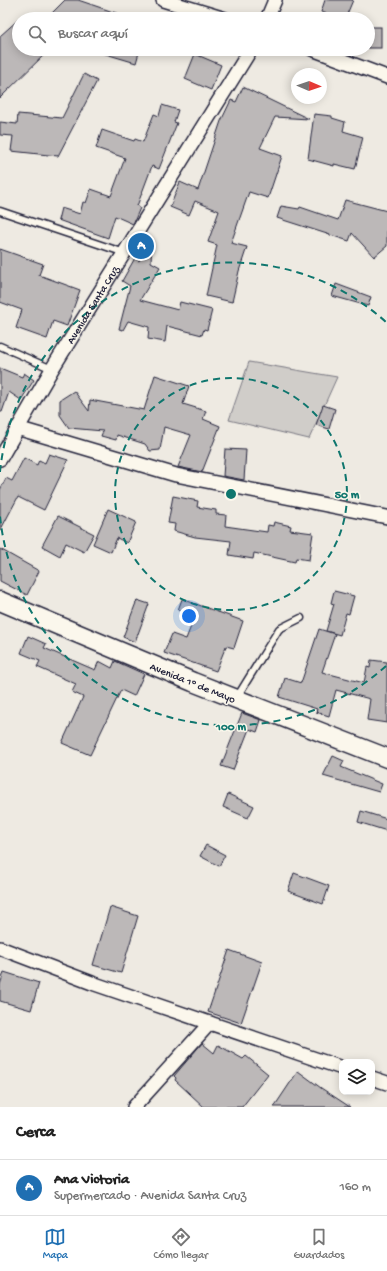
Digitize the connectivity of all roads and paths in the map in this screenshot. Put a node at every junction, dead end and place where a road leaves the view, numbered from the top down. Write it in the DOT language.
graph roads {
  1 [pos="163,0"];
  2 [pos="275,0"];
  3 [pos="202,12"];
  4 [pos="270,12"];
  5 [pos="247,56"];
  6 [pos="331,56"];
  7 [pos="387,77"];
  8 [pos="0,211"];
  9 [pos="125,253"];
  10 [pos="0,346"];
  11 [pos="52,369"];
  12 [pos="16,428"];
  13 [pos="0,459"];
  14 [pos="387,517"];
  15 [pos="0,601"];
  16 [pos="301,618"];
  17 [pos="236,699"];
  18 [pos="387,758"];
  19 [pos="0,948"];
  20 [pos="210,1023"];
  21 [pos="339,1067"];
  22 [pos="375,1079"];
  23 [pos="387,1083"];
  24 [pos="134,1107"];
  1 -- 3 [label="street"];
  2 -- 4 [label="street"];
  5 -- 9 [label="street, Avenida Santa Cruz"];
  6 -- 7 [label="street"];
  8 -- 9 [label="lane"];
  9 -- 11 [label="street, Avenida Santa Cruz"];
  10 -- 11 [label="lane"];
  11 -- 12 [label="street, Avenida Santa Cruz"];
  12 -- 13 [label="street, Avenida Santa Cruz"];
  12 -- 14 [label="street"];
  15 -- 17 [label="main road, Avenida 1º de Mayo"];
  16 -- 17 [label="lane"];
  17 -- 18 [label="main road, Avenida 1º de Mayo"];
  19 -- 20 [label="street"];
  20 -- 21 [label="street"];
  20 -- 24 [label="street"];
  22 -- 23 [label="street"];
}
